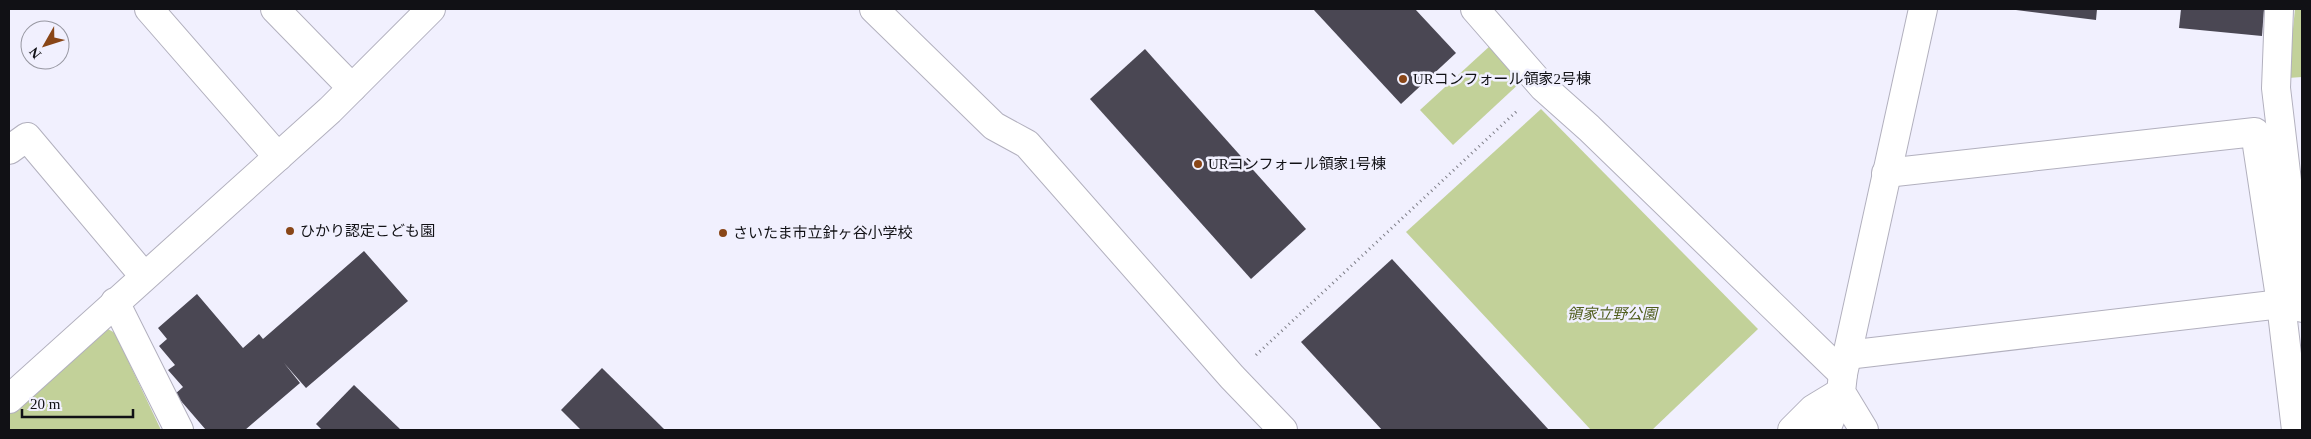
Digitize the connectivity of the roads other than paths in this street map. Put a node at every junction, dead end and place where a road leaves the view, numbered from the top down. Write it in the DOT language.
graph roads {
  1 [pos="149,9"];
  2 [pos="274,9"];
  3 [pos="431,9"];
  4 [pos="874,9"];
  5 [pos="1475,9"];
  6 [pos="1923,9"];
  7 [pos="2280,9"];
  8 [pos="352,88"];
  9 [pos="9,150"];
  10 [pos="278,157"];
  11 [pos="1886,173"];
  12 [pos="144,276"];
  13 [pos="115,302"];
  14 [pos="2292,314"];
  15 [pos="1844,374"];
  16 [pos="9,399"];
  17 [pos="179,430"];
  18 [pos="1282,430"];
  19 [pos="1792,430"];
  20 [pos="1826,430"];
  21 [pos="1864,430"];
  22 [pos="2296,430"];
  1 -- 10 [label="street"];
  2 -- 8 [label="street"];
  3 -- 8 [label="street"];
  4 -- 18 [label="street"];
  5 -- 15 [label="street"];
  6 -- 11 [label="street"];
  7 -- 14 [label="street"];
  8 -- 10 [label="street"];
  9 -- 12 [label="street"];
  10 -- 12 [label="street"];
  11 -- 14 [label="street"];
  11 -- 15 [label="street"];
  12 -- 13 [label="street"];
  13 -- 16 [label="street"];
  13 -- 17 [label="street"];
  14 -- 15 [label="street"];
  14 -- 22 [label="street"];
  15 -- 19 [label="street"];
  15 -- 20 [label="street"];
  15 -- 21 [label="street"];
}
